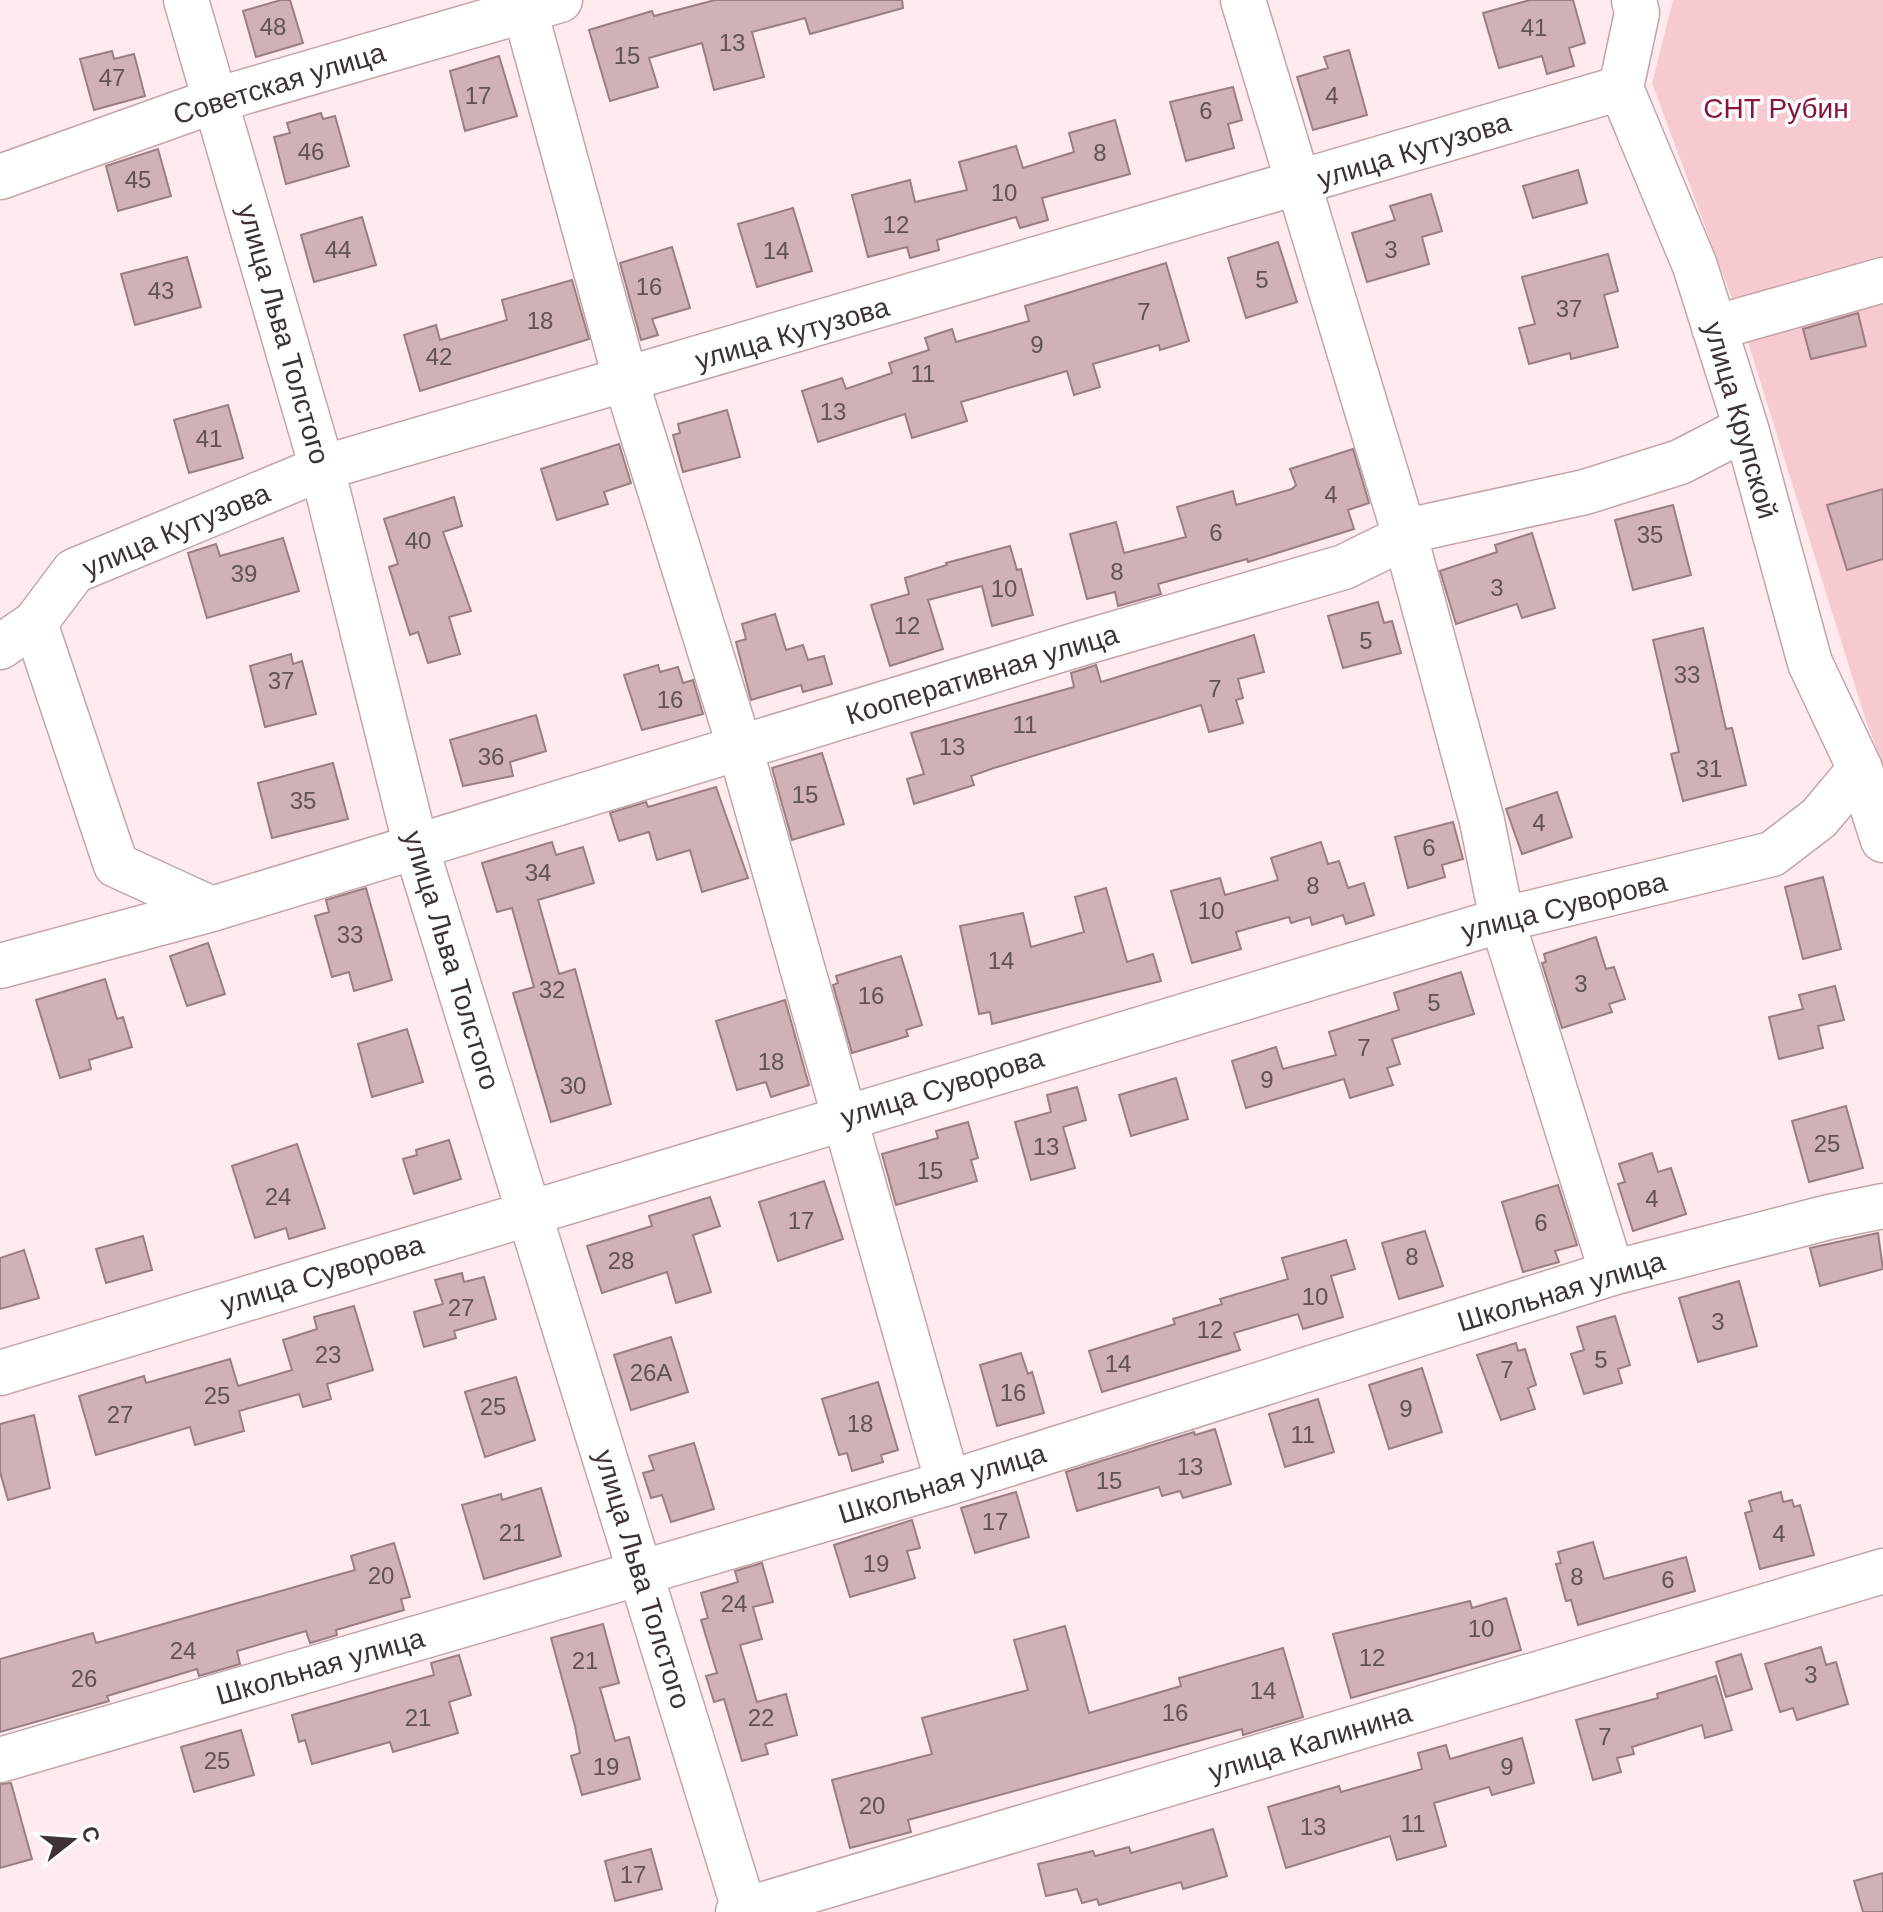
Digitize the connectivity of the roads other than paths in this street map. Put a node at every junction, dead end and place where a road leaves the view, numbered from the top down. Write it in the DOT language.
graph roads {
  1 [pos="186,0"];
  2 [pos="1243,0"];
  3 [pos="536,3"];
  4 [pos="1643,4"];
  5 [pos="1621,88"];
  6 [pos="216,100"];
  7 [pos="0,177"];
  8 [pos="1299,184"];
  9 [pos="1883,280"];
  10 [pos="1714,328"];
  11 [pos="626,381"];
  12 [pos="1746,428"];
  13 [pos="322,468"];
  14 [pos="1405,536"];
  15 [pos="17,635"];
  16 [pos="740,748"];
  17 [pos="1860,769"];
  18 [pos="1883,840"];
  19 [pos="416,847"];
  20 [pos="212,909"];
  21 [pos="1502,920"];
  22 [pos="0,966"];
  23 [pos="842,1117"];
  24 [pos="1883,1206"];
  25 [pos="529,1210"];
  26 [pos="1612,1273"];
  27 [pos="0,1373"];
  28 [pos="948,1483"];
  29 [pos="1883,1571"];
  30 [pos="641,1573"];
  31 [pos="0,1760"];
  32 [pos="742,1911"];
  1 -- 6 [label="street, улица Льва Толстого"];
  2 -- 8 [label="street"];
  3 -- 6 [label="street, Советская улица"];
  3 -- 11 [label="street"];
  4 -- 5 [label="street"];
  5 -- 8 [label="street, улица Кутузова"];
  5 -- 10 [label="street, улица Крупской"];
  6 -- 7 [label="street, Советская улица"];
  6 -- 13 [label="street, улица Льва Толстого"];
  8 -- 11 [label="street, улица Кутузова"];
  8 -- 14 [label="street"];
  9 -- 10 [label="street"];
  10 -- 12 [label="street, улица Крупской"];
  11 -- 13 [label="street, улица Кутузова"];
  11 -- 16 [label="street"];
  12 -- 14 [label="street, Кооперативная улица"];
  12 -- 17 [label="street, улица Крупской"];
  13 -- 15 [label="street, улица Кутузова"];
  13 -- 19 [label="street, улица Льва Толстого"];
  14 -- 16 [label="street, Кооперативная улица"];
  14 -- 21 [label="street"];
  15 -- 20 [label="street"];
  16 -- 19 [label="street, Кооперативная улица"];
  16 -- 23 [label="street"];
  17 -- 18 [label="street, улица Крупской"];
  17 -- 21 [label="street, улица Суворова"];
  19 -- 20 [label="street, Кооперативная улица"];
  19 -- 25 [label="street, улица Льва Толстого"];
  20 -- 22 [label="street, Кооперативная улица"];
  21 -- 23 [label="street, улица Суворова"];
  21 -- 26 [label="street"];
  23 -- 25 [label="street, улица Суворова"];
  23 -- 28 [label="street"];
  24 -- 26 [label="street, Школьная улица"];
  25 -- 27 [label="street, улица Суворова"];
  25 -- 30 [label="street, улица Льва Толстого"];
  26 -- 28 [label="street, Школьная улица"];
  28 -- 30 [label="street, Школьная улица"];
  29 -- 32 [label="street, улица Калинина"];
  30 -- 31 [label="street, Школьная улица"];
  30 -- 32 [label="street, улица Льва Толстого"];
}
